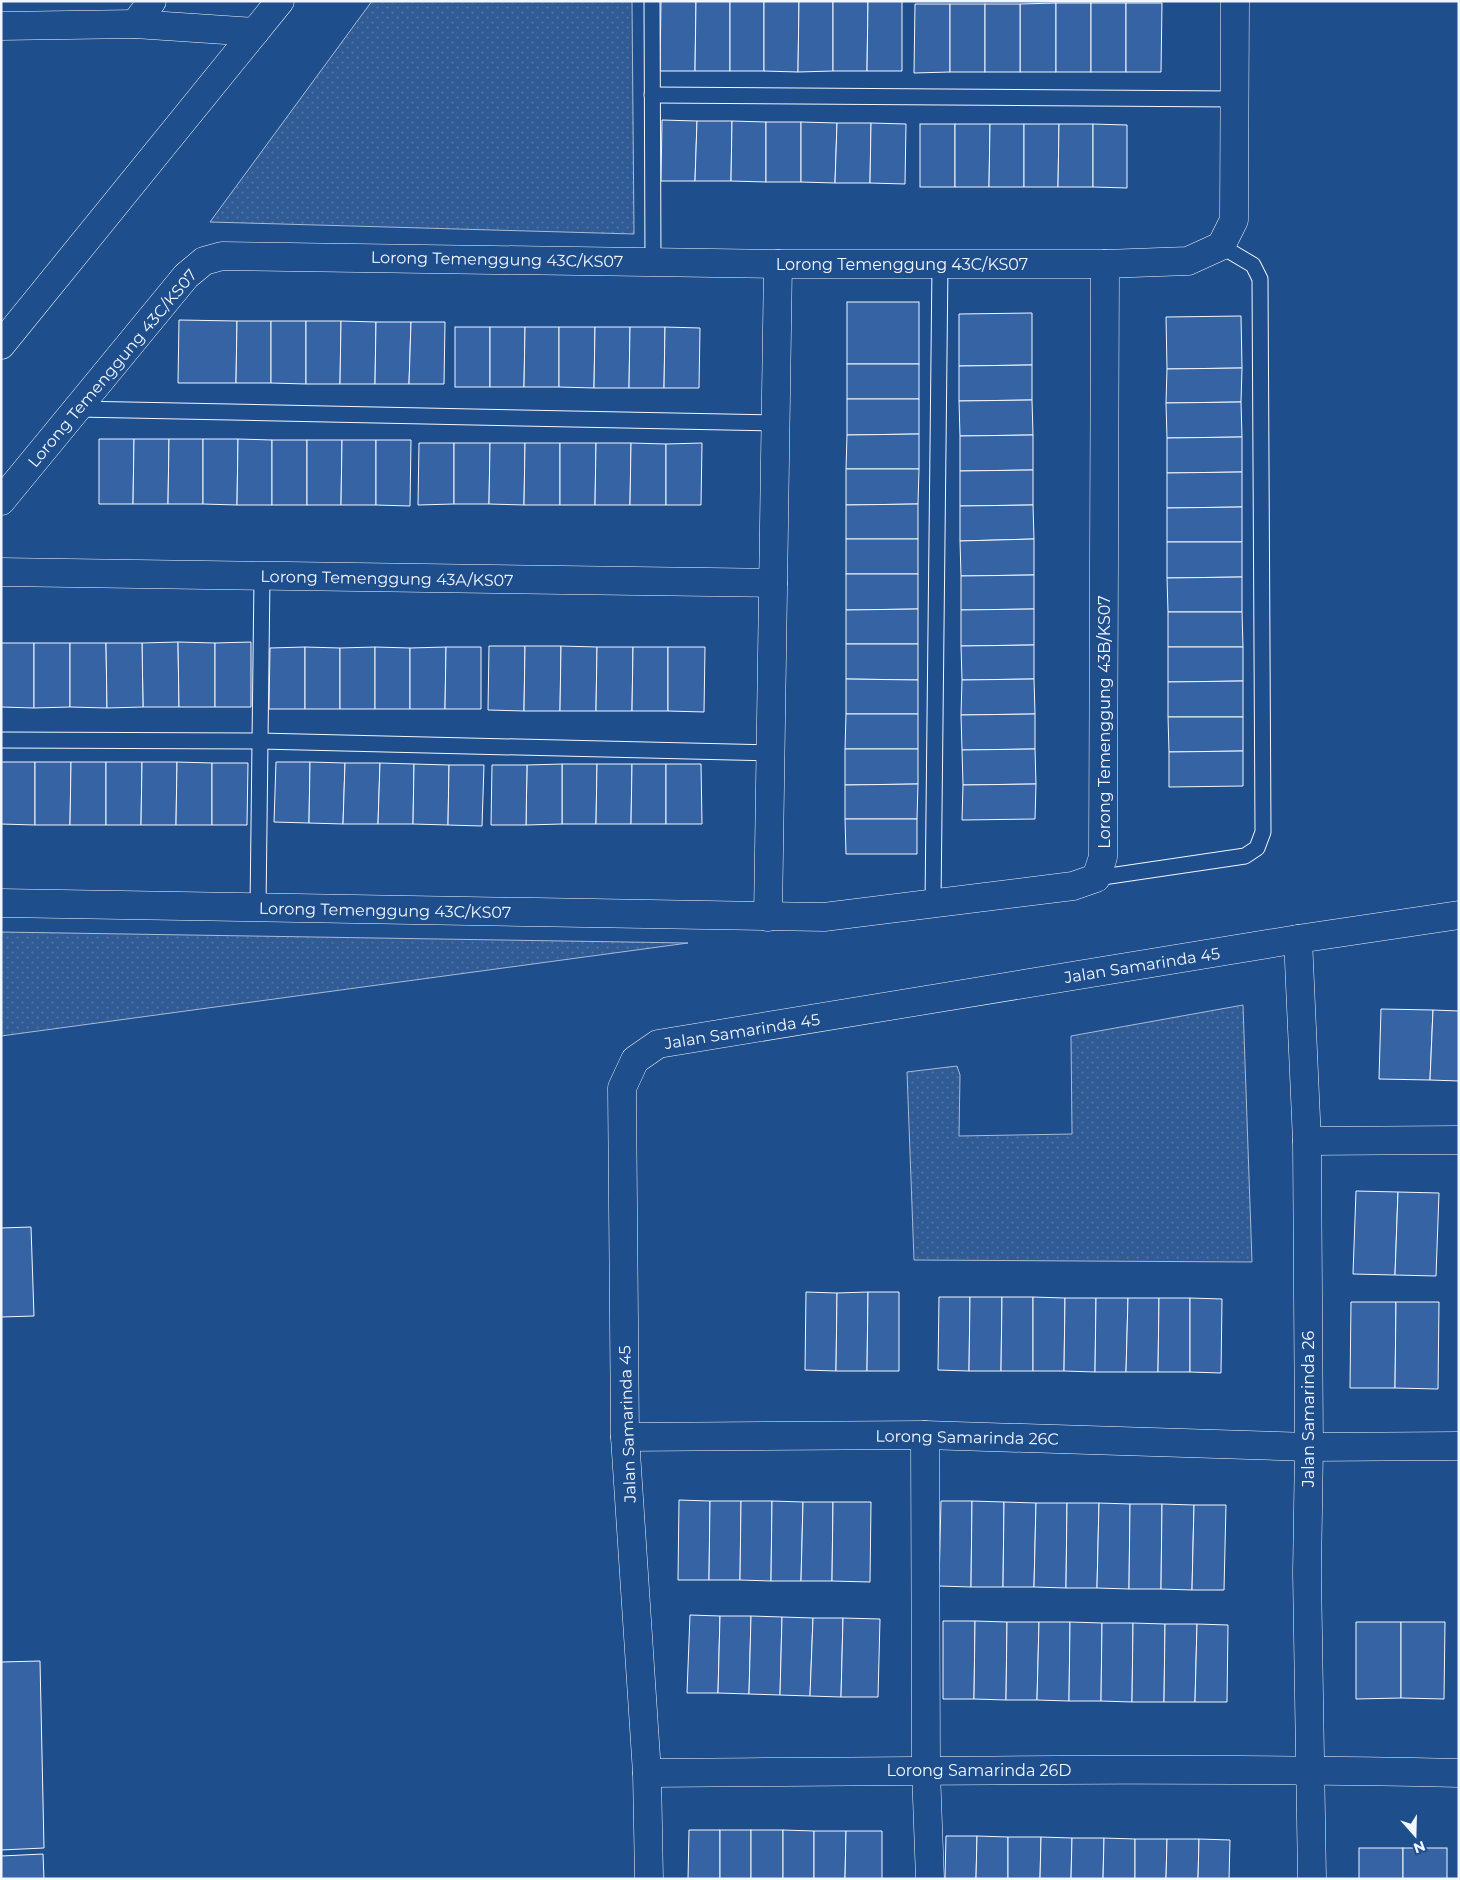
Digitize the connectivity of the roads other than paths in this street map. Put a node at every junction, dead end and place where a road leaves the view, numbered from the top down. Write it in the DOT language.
graph roads {
  1 [pos="152,1"];
  2 [pos="280,1"];
  3 [pos="652,1"];
  4 [pos="1235,1"];
  5 [pos="135,24"];
  6 [pos="1,26"];
  7 [pos="255,32"];
  8 [pos="652,95"];
  9 [pos="1234,99"];
  10 [pos="1221,246"];
  11 [pos="654,261"];
  12 [pos="778,264"];
  13 [pos="940,264"];
  14 [pos="1105,264"];
  15 [pos="1,345"];
  16 [pos="77,409"];
  17 [pos="775,423"];
  18 [pos="1,501"];
  19 [pos="1,572"];
  20 [pos="262,576"];
  21 [pos="773,583"];
  22 [pos="1,740"];
  23 [pos="260,741"];
  24 [pos="770,753"];
  25 [pos="1096,878"];
  26 [pos="1,903"];
  27 [pos="933,904"];
  28 [pos="258,908"];
  29 [pos="1459,915"];
  30 [pos="768,917"];
  31 [pos="1298,939"];
  32 [pos="1459,1140"];
  33 [pos="1307,1141"];
  34 [pos="925,1435"];
  35 [pos="625,1436"];
  36 [pos="1459,1446"];
  37 [pos="1309,1447"];
  38 [pos="1311,1770"];
  39 [pos="926,1771"];
  40 [pos="647,1773"];
  41 [pos="1459,1773"];
  42 [pos="649,1879"];
  43 [pos="930,1879"];
  44 [pos="1312,1879"];
  1 -- 5 [label="street"];
  2 -- 7 [label="street"];
  3 -- 8 [label="lane"];
  4 -- 9 [label="street"];
  5 -- 6 [label="street"];
  5 -- 7 [label="street"];
  7 -- 15 [label="street"];
  8 -- 9 [label="lane"];
  8 -- 11 [label="lane"];
  9 -- 10 [label="street"];
  10 -- 14 [label="street, Lorong Temenggung 43C/KS07"];
  10 -- 25 [label="lane"];
  11 -- 12 [label="street, Lorong Temenggung 43C/KS07"];
  11 -- 16 [label="street, Lorong Temenggung 43C/KS07"];
  12 -- 13 [label="street, Lorong Temenggung 43C/KS07"];
  12 -- 17 [label="street"];
  13 -- 14 [label="street, Lorong Temenggung 43C/KS07"];
  13 -- 27 [label="lane"];
  14 -- 25 [label="street, Lorong Temenggung 43B/KS07"];
  16 -- 17 [label="lane"];
  16 -- 18 [label="street, Lorong Temenggung 43C/KS07"];
  17 -- 21 [label="street"];
  19 -- 20 [label="street, Lorong Temenggung 43A/KS07"];
  20 -- 21 [label="street, Lorong Temenggung 43A/KS07"];
  20 -- 23 [label="lane"];
  21 -- 24 [label="street"];
  22 -- 23 [label="lane"];
  23 -- 24 [label="lane"];
  23 -- 28 [label="lane"];
  24 -- 30 [label="street"];
  25 -- 27 [label="street"];
  26 -- 28 [label="street, Lorong Temenggung 43C/KS07"];
  27 -- 30 [label="street"];
  28 -- 30 [label="street, Lorong Temenggung 43C/KS07"];
  29 -- 31 [label="street, Jalan Samarinda 45"];
  31 -- 33 [label="street, Jalan Samarinda 26"];
  31 -- 35 [label="street, Jalan Samarinda 45"];
  32 -- 33 [label="street"];
  33 -- 37 [label="street, Jalan Samarinda 26"];
  34 -- 35 [label="street, Lorong Samarinda 26C"];
  34 -- 37 [label="street, Lorong Samarinda 26C"];
  34 -- 39 [label="street"];
  35 -- 40 [label="street, Jalan Samarinda 45"];
  36 -- 37 [label="street, Lorong Samarinda 26C"];
  37 -- 38 [label="street, Jalan Samarinda 26"];
  38 -- 39 [label="street, Lorong Samarinda 26D"];
  38 -- 41 [label="street, Lorong Samarinda 26D"];
  38 -- 44 [label="street, Jalan Samarinda 26"];
  39 -- 40 [label="street, Lorong Samarinda 26D"];
  39 -- 43 [label="street"];
  40 -- 42 [label="street, Jalan Samarinda 45"];
}
